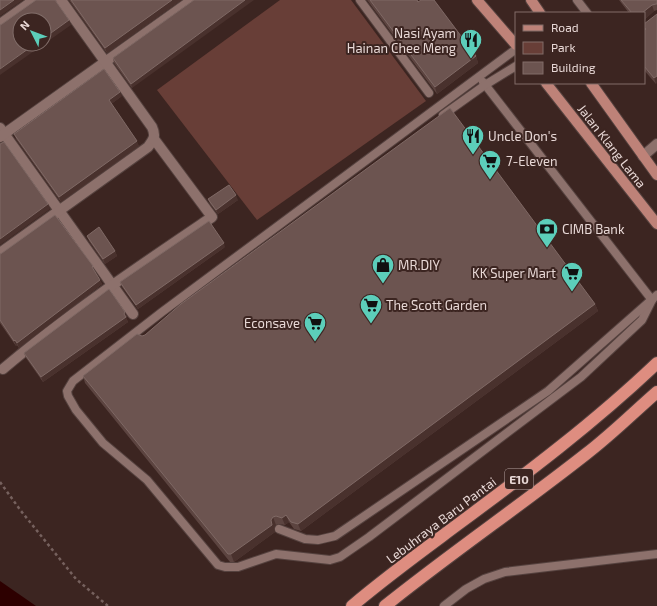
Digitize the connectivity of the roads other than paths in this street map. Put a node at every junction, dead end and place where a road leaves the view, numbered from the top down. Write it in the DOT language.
graph roads {
  1 [pos="34,0"];
  2 [pos="61,0"];
  3 [pos="192,0"];
  4 [pos="360,0"];
  5 [pos="477,0"];
  6 [pos="531,0"];
  7 [pos="577,0"];
  8 [pos="539,12"];
  9 [pos="586,12"];
  10 [pos="0,24"];
  11 [pos="515,44"];
  12 [pos="515,50"];
  13 [pos="105,62"];
  14 [pos="515,67"];
  15 [pos="478,77"];
  16 [pos="547,84"];
  17 [pos="592,84"];
  18 [pos="485,85"];
  19 [pos="429,93"];
  20 [pos="434,122"];
  21 [pos="1,133"];
  22 [pos="154,139"];
  23 [pos="657,144"];
  24 [pos="643,156"];
  25 [pos="657,175"];
  26 [pos="326,200"];
  27 [pos="59,211"];
  28 [pos="657,224"];
  29 [pos="0,253"];
  30 [pos="112,285"];
  31 [pos="655,297"];
  32 [pos="133,314"];
  33 [pos="162,323"];
  34 [pos="657,363"];
  35 [pos="3,369"];
  36 [pos="657,392"];
  37 [pos="279,529"];
  38 [pos="657,554"];
  39 [pos="352,606"];
  40 [pos="385,606"];
  41 [pos="444,606"];
  1 -- 10 [label="street"];
  2 -- 13 [label="street"];
  3 -- 13 [label="street"];
  4 -- 19 [label="lane"];
  5 -- 11 [label="main road"];
  6 -- 8 [label="main road"];
  7 -- 9 [label="lane"];
  12 -- 15 [label="lane"];
  13 -- 21 [label="street"];
  13 -- 22 [label="street"];
  14 -- 18 [label="lane"];
  15 -- 18 [label="lane"];
  15 -- 31 [label="lane"];
  16 -- 28 [label="main road, Jalan Klang Lama"];
  17 -- 24 [label="main road, Jalan Klang Lama"];
  18 -- 20 [label="lane"];
  18 -- 31 [label="lane"];
  21 -- 27 [label="street"];
  22 -- 27 [label="street"];
  22 -- 30 [label="street"];
  23 -- 24 [label="street"];
  24 -- 25 [label="main road, Jalan Klang Lama"];
  26 -- 33 [label="lane"];
  27 -- 29 [label="street"];
  27 -- 30 [label="street"];
  30 -- 32 [label="street"];
  30 -- 35 [label="street"];
  31 -- 37 [label="lane"];
  34 -- 39 [label="highway, Lebuhraya Baru Pantai / E10"];
  36 -- 40 [label="highway, E10"];
  38 -- 41 [label="lane"];
}
